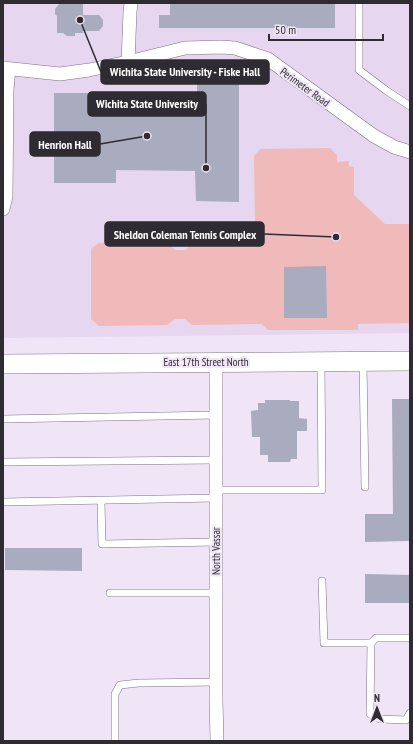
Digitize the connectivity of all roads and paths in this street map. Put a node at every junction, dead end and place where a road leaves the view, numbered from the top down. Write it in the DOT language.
graph roads {
  1 [pos="131,3"];
  2 [pos="359,3"];
  3 [pos="128,62"];
  4 [pos="6,68"];
  5 [pos="410,106"];
  6 [pos="410,152"];
  7 [pos="3,209"];
  8 [pos="363,361"];
  9 [pos="410,361"];
  10 [pos="216,362"];
  11 [pos="321,362"];
  12 [pos="3,364"];
  13 [pos="216,415"];
  14 [pos="3,419"];
  15 [pos="216,460"];
  16 [pos="3,462"];
  17 [pos="365,487"];
  18 [pos="216,494"];
  19 [pos="101,501"];
  20 [pos="3,502"];
  21 [pos="216,542"];
  22 [pos="322,581"];
  23 [pos="110,593"];
  24 [pos="216,593"];
  25 [pos="410,638"];
  26 [pos="371,643"];
  27 [pos="216,682"];
  28 [pos="410,712"];
  29 [pos="115,741"];
  30 [pos="217,741"];
  1 -- 3 [label="street"];
  2 -- 5 [label="lane"];
  3 -- 4 [label="street, Perimeter Road"];
  3 -- 6 [label="street, Perimeter Road"];
  4 -- 7 [label="street"];
  8 -- 9 [label="street, East 17th Street North"];
  8 -- 11 [label="street, East 17th Street North"];
  8 -- 17 [label="lane"];
  10 -- 11 [label="street, East 17th Street North"];
  10 -- 12 [label="street, East 17th Street North"];
  10 -- 13 [label="street, North Vassar"];
  11 -- 18 [label="lane"];
  13 -- 14 [label="lane"];
  13 -- 15 [label="street, North Vassar"];
  15 -- 16 [label="lane"];
  15 -- 18 [label="street, North Vassar"];
  18 -- 19 [label="lane"];
  18 -- 21 [label="street, North Vassar"];
  19 -- 20 [label="lane"];
  19 -- 21 [label="lane"];
  21 -- 24 [label="street, North Vassar"];
  22 -- 26 [label="lane"];
  23 -- 24 [label="lane"];
  24 -- 27 [label="street, North Vassar"];
  25 -- 26 [label="lane"];
  26 -- 28 [label="lane"];
  27 -- 29 [label="lane"];
  27 -- 30 [label="street, North Vassar"];
}
